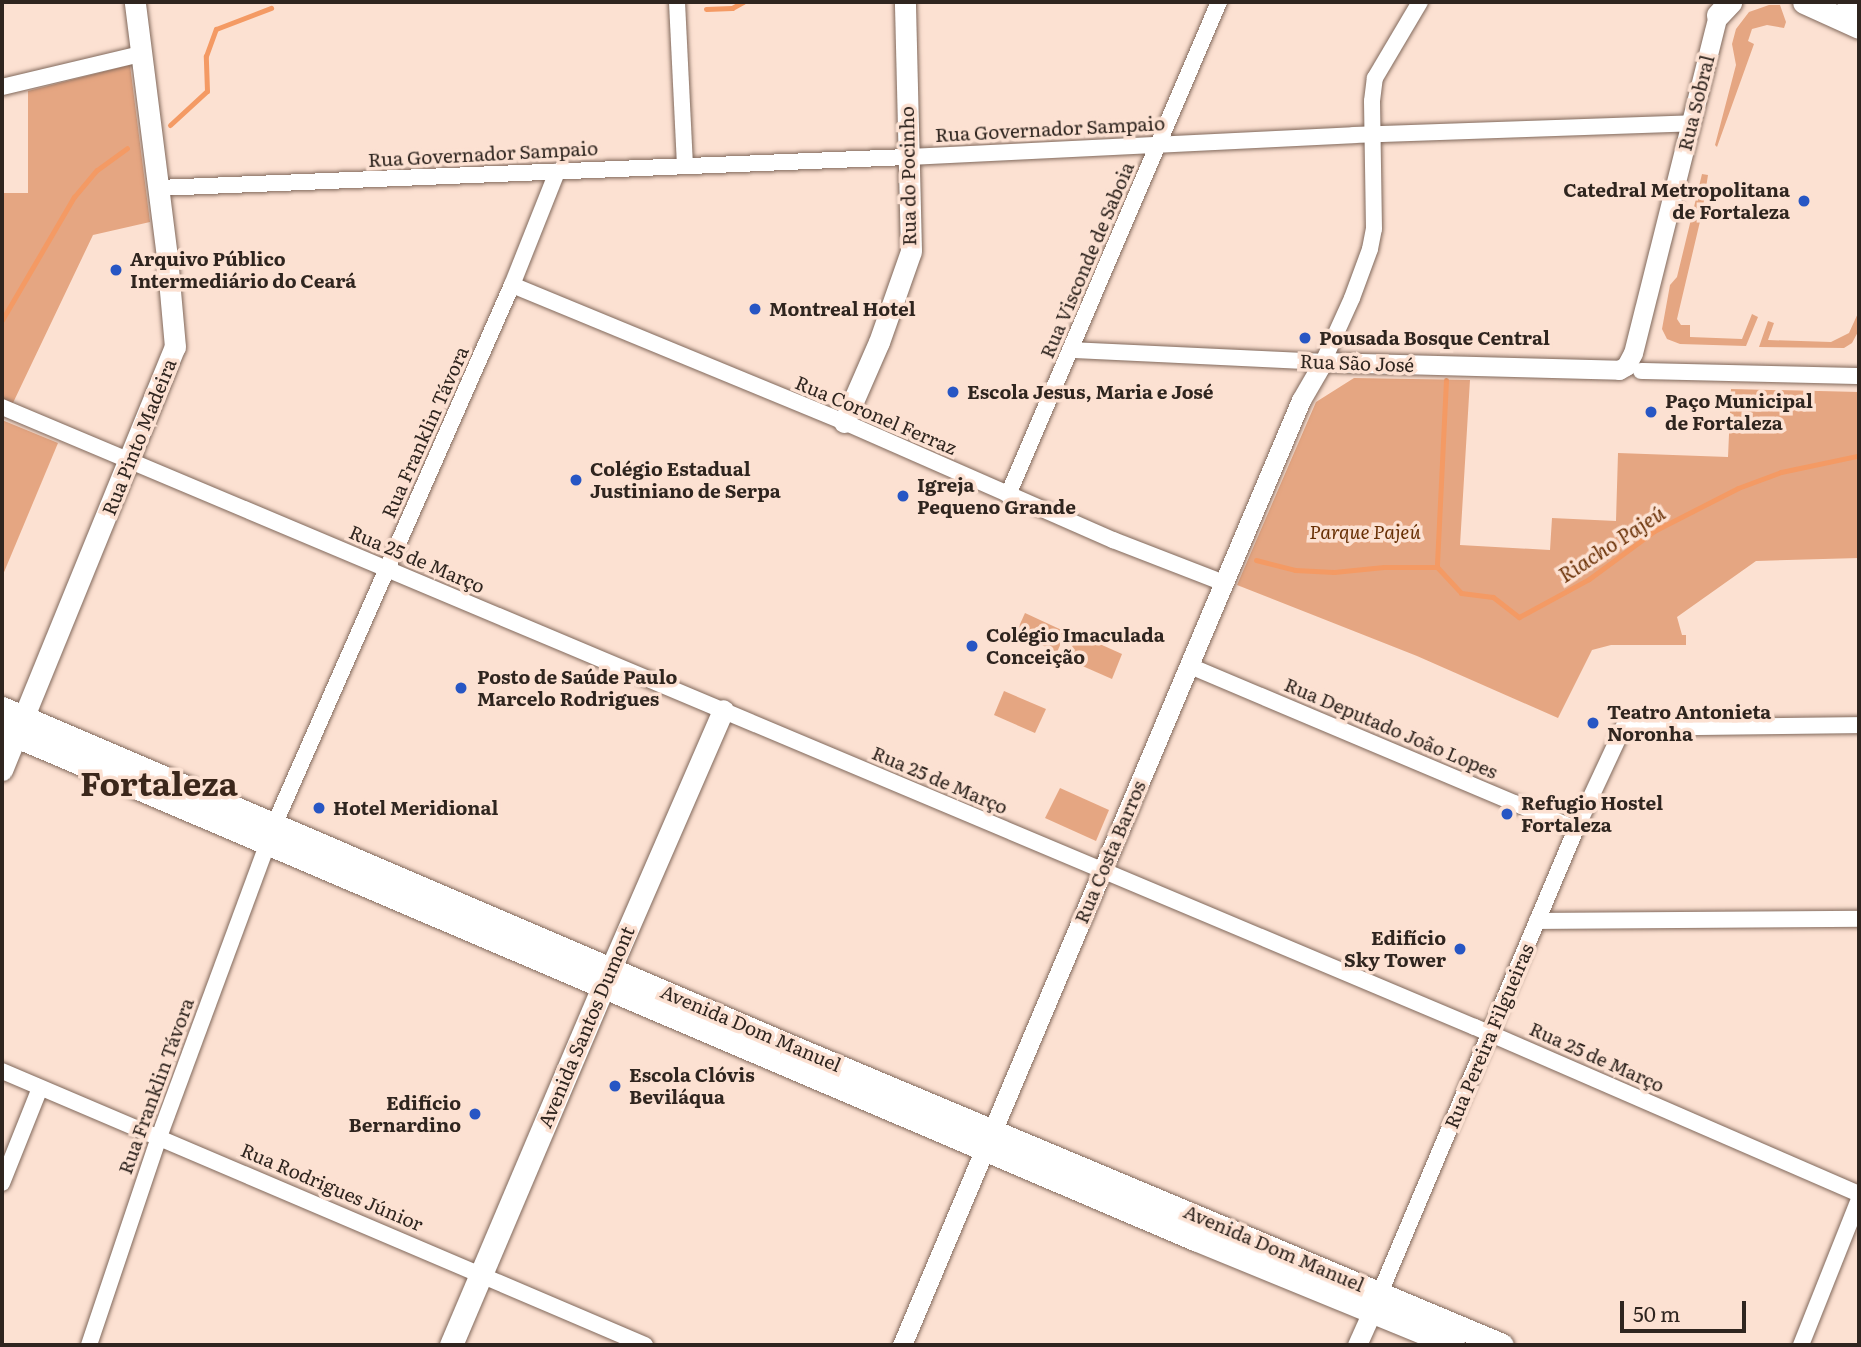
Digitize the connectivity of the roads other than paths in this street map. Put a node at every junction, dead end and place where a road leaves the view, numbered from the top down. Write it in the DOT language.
graph roads {
  1 [pos="135,2"];
  2 [pos="677,2"];
  3 [pos="905,2"];
  4 [pos="1219,2"];
  5 [pos="1420,2"];
  6 [pos="1804,2"];
  7 [pos="1848,2"];
  8 [pos="1723,6"];
  9 [pos="1859,7"];
  10 [pos="1859,27"];
  11 [pos="141,54"];
  12 [pos="2,87"];
  13 [pos="1692,123"];
  14 [pos="1372,134"];
  15 [pos="1157,144"];
  16 [pos="907,158"];
  17 [pos="685,166"];
  18 [pos="557,172"];
  19 [pos="158,188"];
  20 [pos="512,285"];
  21 [pos="1072,350"];
  22 [pos="1323,362"];
  23 [pos="1637,362"];
  24 [pos="1859,376"];
  25 [pos="2,407"];
  26 [pos="844,422"];
  27 [pos="129,462"];
  28 [pos="1008,495"];
  29 [pos="388,570"];
  30 [pos="1224,583"];
  31 [pos="1190,666"];
  32 [pos="2,708"];
  33 [pos="723,710"];
  34 [pos="1859,725"];
  35 [pos="13,728"];
  36 [pos="2,770"];
  37 [pos="1576,829"];
  38 [pos="271,833"];
  39 [pos="1101,871"];
  40 [pos="1859,919"];
  41 [pos="1537,921"];
  42 [pos="608,976"];
  43 [pos="1491,1034"];
  44 [pos="2,1071"];
  45 [pos="40,1088"];
  46 [pos="159,1137"];
  47 [pos="988,1138"];
  48 [pos="2,1183"];
  49 [pos="1859,1197"];
  50 [pos="482,1274"];
  51 [pos="1376,1302"];
  52 [pos="89,1345"];
  53 [pos="451,1345"];
  54 [pos="645,1345"];
  55 [pos="902,1345"];
  56 [pos="1357,1345"];
  57 [pos="1453,1345"];
  58 [pos="1502,1345"];
  59 [pos="1801,1345"];
  1 -- 11 [label="main road, Rua Pinto Madeira"];
  2 -- 17 [label="street"];
  3 -- 16 [label="main road, Rua do Pocinho"];
  4 -- 15 [label="street, Rua Visconde de Saboia"];
  5 -- 14 [label="street"];
  6 -- 10 [label="main road"];
  7 -- 9 [label="main road"];
  8 -- 13 [label="street, Rua Sobral"];
  11 -- 12 [label="street"];
  11 -- 19 [label="main road, Rua Pinto Madeira"];
  13 -- 14 [label="street, Rua Governador Sampaio"];
  13 -- 23 [label="street, Rua Sobral"];
  14 -- 15 [label="street, Rua Governador Sampaio"];
  14 -- 22 [label="street"];
  15 -- 16 [label="street, Rua Governador Sampaio"];
  15 -- 21 [label="street, Rua Visconde de Saboia"];
  16 -- 17 [label="street, Rua Governador Sampaio"];
  16 -- 26 [label="main road, Rua do Pocinho"];
  17 -- 18 [label="street, Rua Governador Sampaio"];
  18 -- 19 [label="street, Rua Governador Sampaio"];
  18 -- 20 [label="street, Rua Franklin Távora"];
  19 -- 27 [label="main road, Rua Pinto Madeira"];
  20 -- 26 [label="street, Rua Coronel Ferraz"];
  20 -- 29 [label="street, Rua Franklin Távora"];
  21 -- 22 [label="street, Rua São José"];
  21 -- 28 [label="street, Rua Visconde de Saboia"];
  22 -- 23 [label="street, Rua São José"];
  22 -- 30 [label="street, Rua Costa Barros"];
  23 -- 24 [label="street"];
  25 -- 27 [label="street, Rua 25 de Março"];
  26 -- 28 [label="street, Rua Coronel Ferraz"];
  27 -- 29 [label="street, Rua 25 de Março"];
  27 -- 35 [label="main road, Rua Pinto Madeira"];
  28 -- 30 [label="street, Rua Coronel Ferraz"];
  29 -- 33 [label="street, Rua 25 de Março"];
  29 -- 38 [label="street, Rua Franklin Távora"];
  30 -- 31 [label="street, Rua Costa Barros"];
  31 -- 37 [label="street, Rua Deputado João Lopes"];
  31 -- 39 [label="street, Rua Costa Barros"];
  32 -- 35 [label="main road, Avenida Dom Manuel"];
  33 -- 39 [label="street, Rua 25 de Março"];
  33 -- 42 [label="main road, Avenida Santos Dumont"];
  34 -- 37 [label="street, Rua Pereira Filgueiras"];
  35 -- 36 [label="main road, Rua Pinto Madeira"];
  35 -- 38 [label="main road, Avenida Dom Manuel"];
  37 -- 41 [label="street, Rua Pereira Filgueiras"];
  38 -- 42 [label="main road, Avenida Dom Manuel"];
  38 -- 46 [label="street, Rua Franklin Távora"];
  39 -- 43 [label="street, Rua 25 de Março"];
  39 -- 47 [label="street, Rua Costa Barros"];
  40 -- 41 [label="street"];
  41 -- 43 [label="street, Rua Pereira Filgueiras"];
  42 -- 47 [label="main road, Avenida Dom Manuel"];
  42 -- 50 [label="main road, Avenida Santos Dumont"];
  43 -- 49 [label="street, Rua 25 de Março"];
  43 -- 51 [label="street, Rua Pereira Filgueiras"];
  44 -- 45 [label="street, Rua Rodrigues Júnior"];
  45 -- 46 [label="street, Rua Rodrigues Júnior"];
  45 -- 48 [label="street"];
  46 -- 50 [label="street, Rua Rodrigues Júnior"];
  46 -- 52 [label="street, Rua Franklin Távora"];
  47 -- 51 [label="main road, Avenida Dom Manuel"];
  47 -- 55 [label="street, Rua Costa Barros"];
  49 -- 59 [label="street"];
  50 -- 53 [label="main road, Avenida Santos Dumont"];
  50 -- 54 [label="street, Rua Rodrigues Júnior"];
  51 -- 56 [label="street, Rua Pereira Filgueiras"];
  51 -- 57 [label="main road, Avenida Dom Manuel"];
  51 -- 58 [label="main road, Avenida Dom Manuel"];
}
